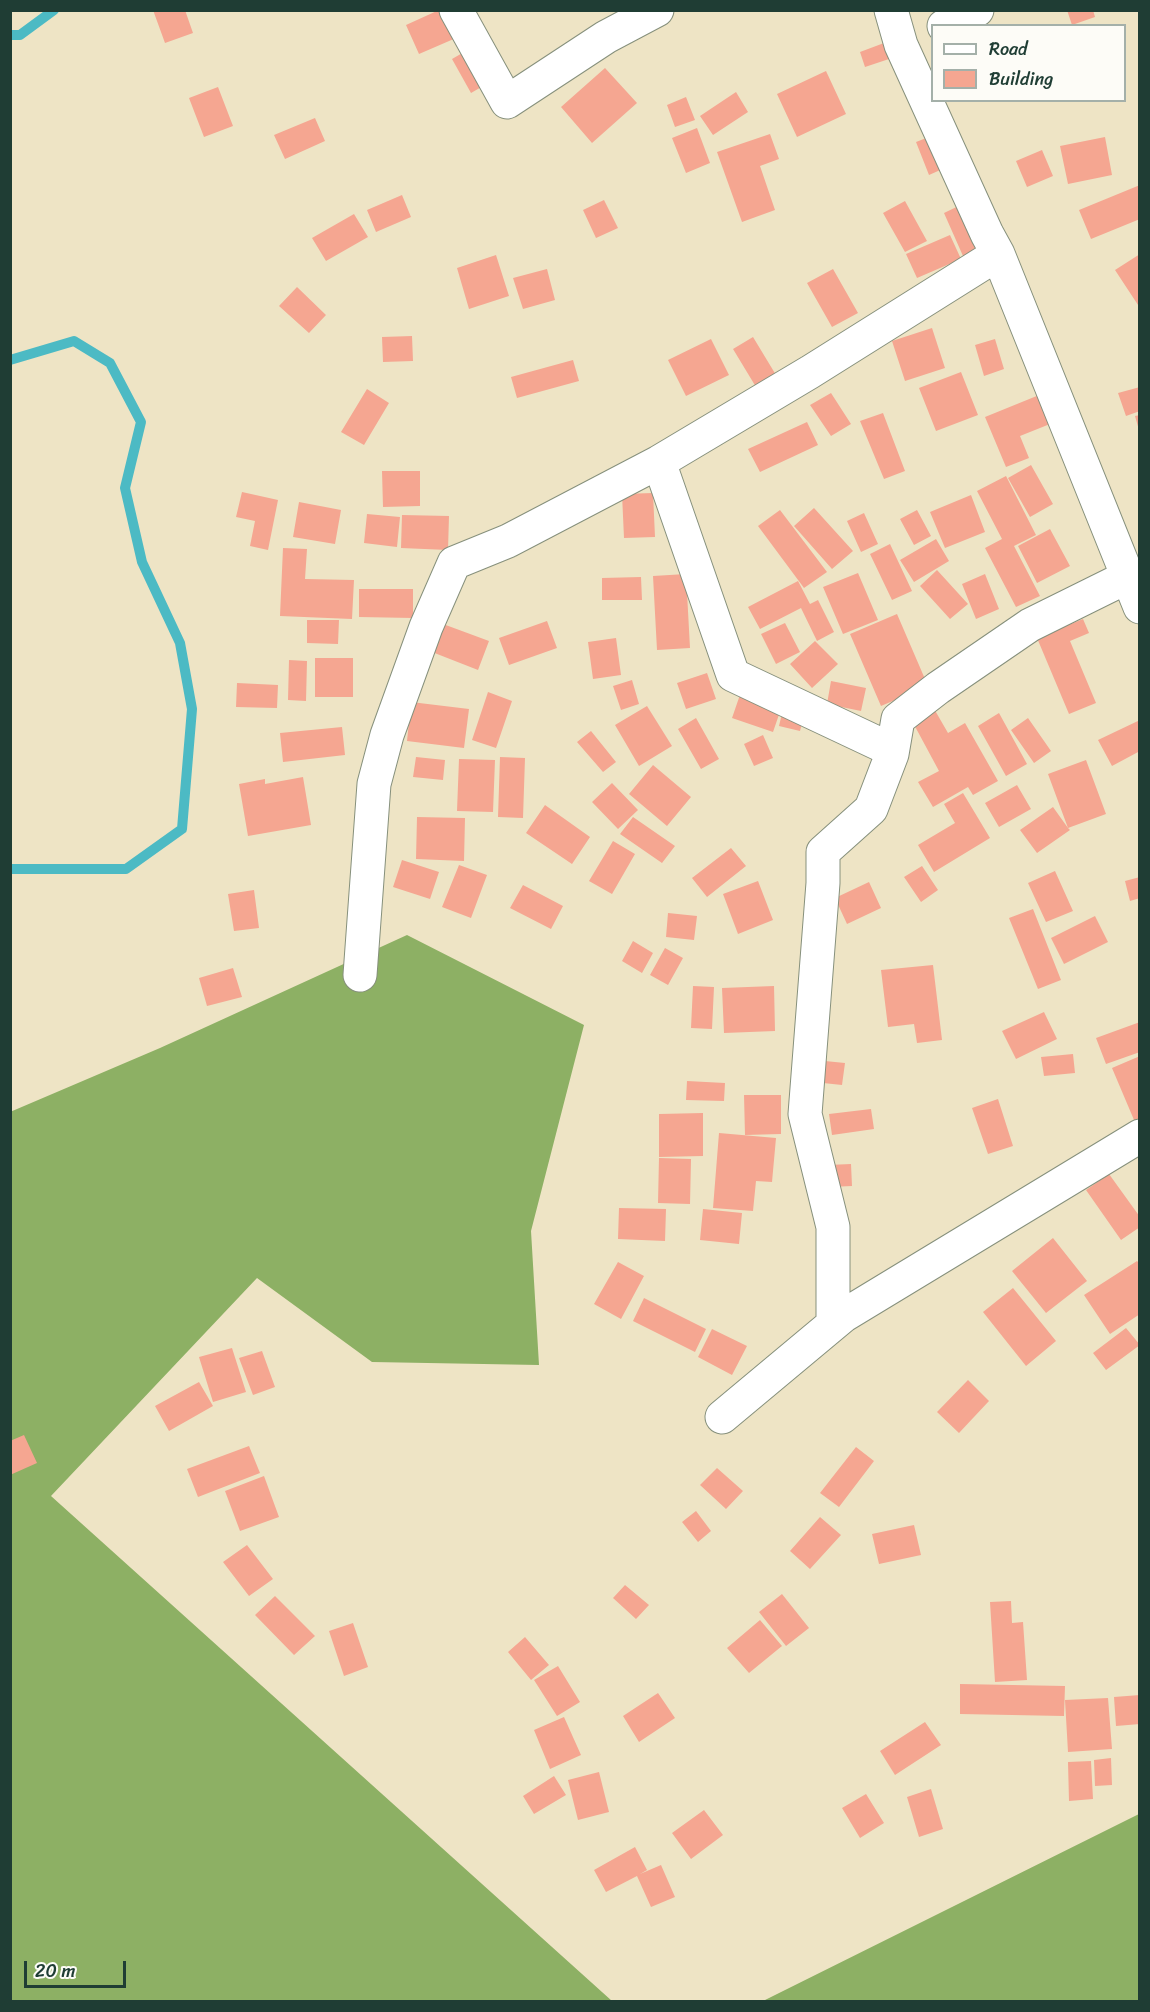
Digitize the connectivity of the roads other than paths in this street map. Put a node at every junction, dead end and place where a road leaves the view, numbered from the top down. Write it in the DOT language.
graph roads {
  1 [pos="456,10"];
  2 [pos="657,10"];
  3 [pos="891,10"];
  4 [pos="977,10"];
  5 [pos="948,24"];
  6 [pos="931,32"];
  7 [pos="901,45"];
  8 [pos="998,254"];
  9 [pos="659,462"];
  10 [pos="1127,577"];
  11 [pos="1140,607"];
  12 [pos="892,750"];
  13 [pos="360,975"];
  14 [pos="1140,1136"];
  15 [pos="833,1324"];
  16 [pos="722,1417"];
  1 -- 2 [label="street"];
  3 -- 7 [label="street"];
  4 -- 5 [label="street"];
  6 -- 7 [label="street"];
  7 -- 8 [label="street"];
  8 -- 9 [label="street"];
  8 -- 10 [label="street"];
  9 -- 12 [label="street"];
  9 -- 13 [label="street"];
  10 -- 11 [label="street"];
  10 -- 12 [label="street"];
  12 -- 15 [label="street"];
  14 -- 15 [label="street"];
  15 -- 16 [label="street"];
}
